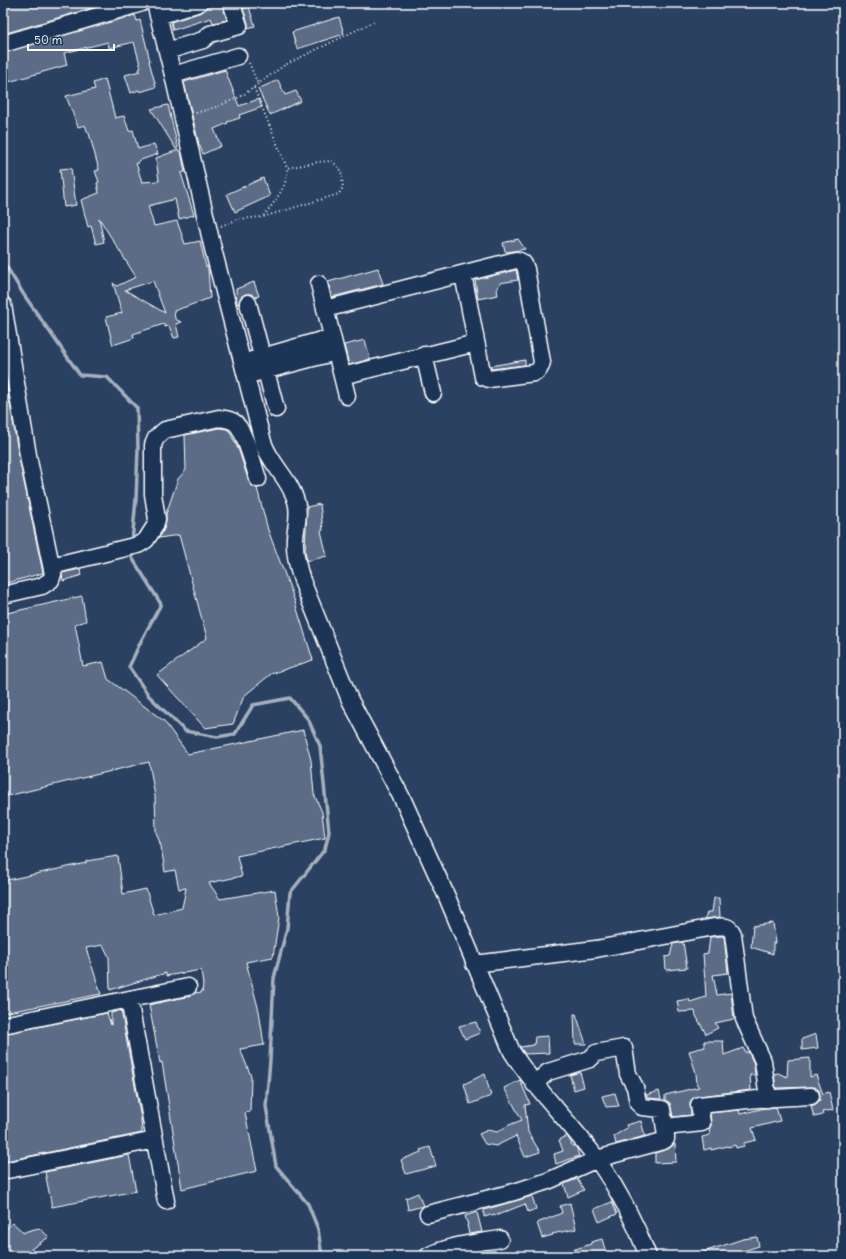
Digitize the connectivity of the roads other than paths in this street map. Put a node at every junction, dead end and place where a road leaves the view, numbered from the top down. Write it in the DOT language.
graph roads {
  1 [pos="142,3"];
  2 [pos="199,3"];
  3 [pos="236,3"];
  4 [pos="157,10"];
  5 [pos="3,44"];
  6 [pos="166,51"];
  7 [pos="238,56"];
  8 [pos="173,75"];
  9 [pos="463,274"];
  10 [pos="319,284"];
  11 [pos="248,303"];
  12 [pos="3,305"];
  13 [pos="325,309"];
  14 [pos="476,343"];
  15 [pos="334,344"];
  16 [pos="424,356"];
  17 [pos="264,364"];
  18 [pos="244,369"];
  19 [pos="342,376"];
  20 [pos="433,393"];
  21 [pos="347,396"];
  22 [pos="276,409"];
  23 [pos="258,479"];
  24 [pos="52,566"];
  25 [pos="3,596"];
  26 [pos="474,964"];
  27 [pos="188,987"];
  28 [pos="129,999"];
  29 [pos="3,1025"];
  30 [pos="534,1084"];
  31 [pos="811,1096"];
  32 [pos="768,1099"];
  33 [pos="665,1127"];
  34 [pos="155,1140"];
  35 [pos="597,1159"];
  36 [pos="3,1171"];
  37 [pos="166,1201"];
  38 [pos="428,1214"];
  39 [pos="500,1239"];
  40 [pos="428,1256"];
  41 [pos="648,1256"];
  1 -- 5 [label="street"];
  2 -- 4 [label="street"];
  3 -- 6 [label="street"];
  4 -- 6 [label="street"];
  6 -- 8 [label="street"];
  7 -- 8 [label="street"];
  8 -- 18 [label="street"];
  9 -- 13 [label="street"];
  9 -- 14 [label="street"];
  9 -- 14 [label="street"];
  10 -- 13 [label="street"];
  11 -- 17 [label="street"];
  12 -- 24 [label="street"];
  13 -- 15 [label="street"];
  14 -- 16 [label="street"];
  15 -- 17 [label="street"];
  15 -- 19 [label="street"];
  16 -- 19 [label="street"];
  16 -- 20 [label="street"];
  17 -- 18 [label="street"];
  17 -- 22 [label="street"];
  18 -- 26 [label="street"];
  19 -- 21 [label="street"];
  23 -- 24 [label="street"];
  24 -- 25 [label="street"];
  26 -- 30 [label="street"];
  26 -- 32 [label="street"];
  27 -- 28 [label="street"];
  28 -- 29 [label="street"];
  28 -- 34 [label="street"];
  30 -- 33 [label="street"];
  30 -- 35 [label="street"];
  31 -- 32 [label="street"];
  32 -- 33 [label="street"];
  33 -- 35 [label="street"];
  34 -- 36 [label="street"];
  34 -- 37 [label="street"];
  35 -- 38 [label="street"];
  35 -- 41 [label="street"];
  39 -- 40 [label="street"];
}
